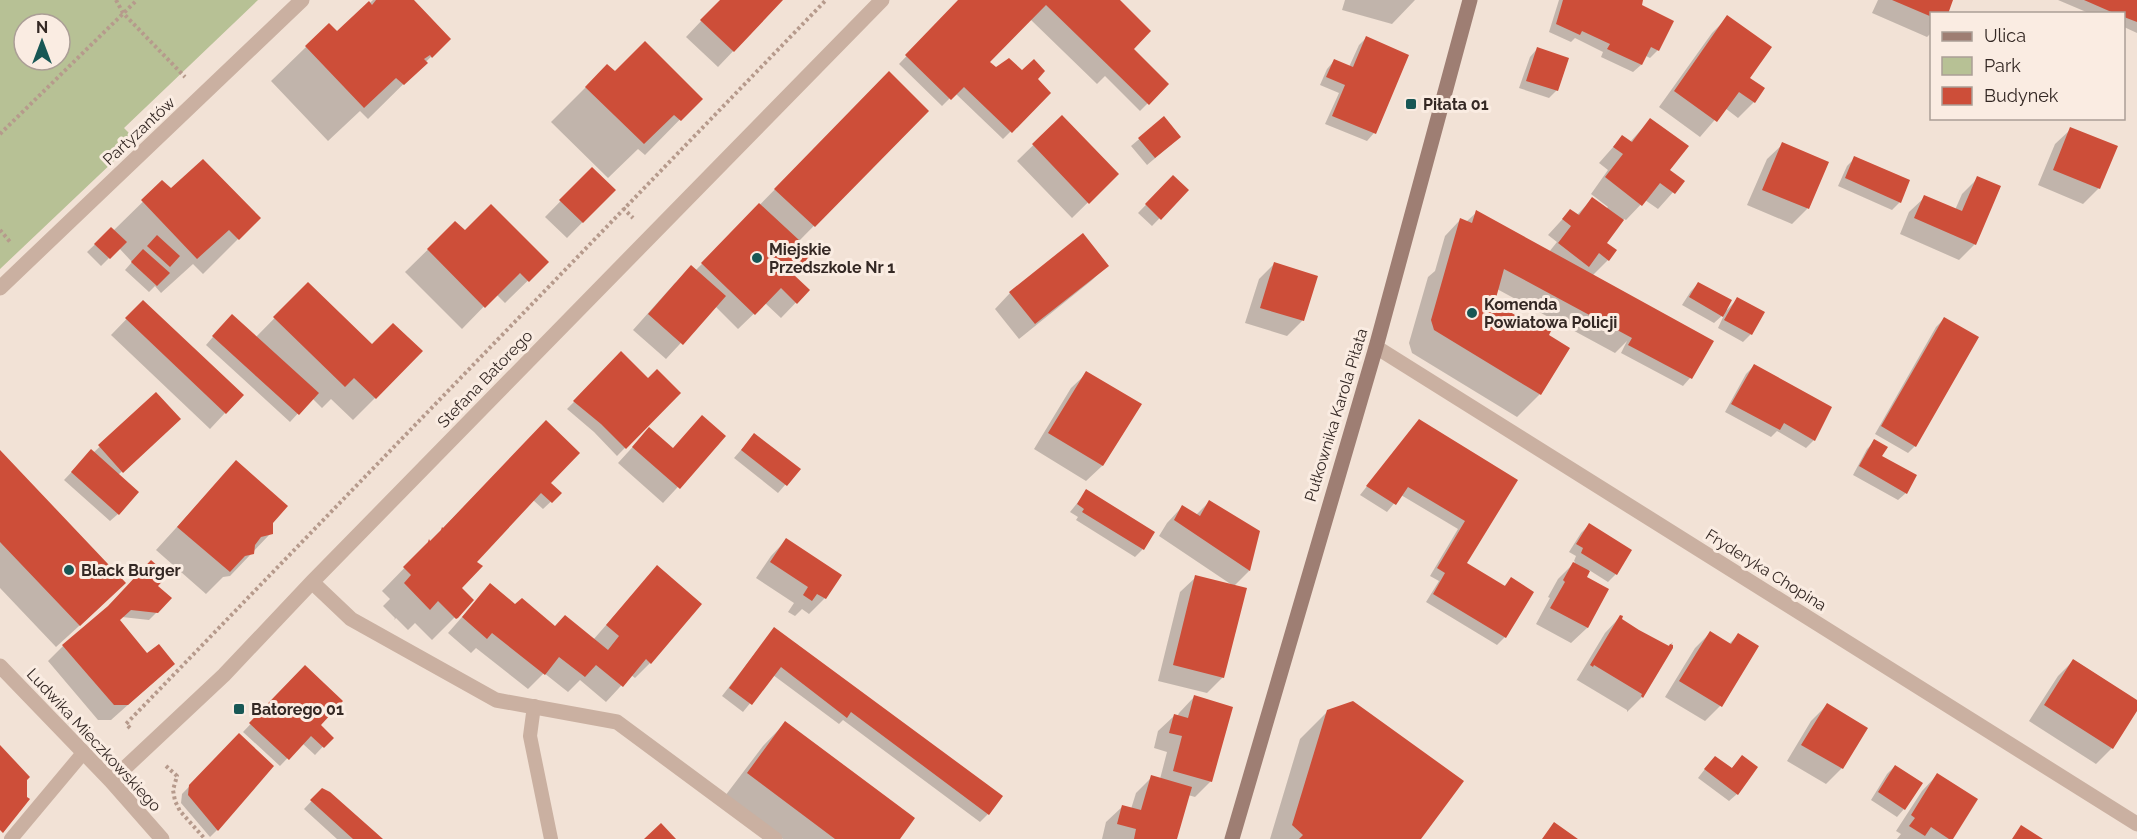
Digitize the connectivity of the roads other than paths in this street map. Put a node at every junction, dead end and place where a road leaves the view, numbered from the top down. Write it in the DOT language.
graph roads {
  1 [pos="302,0"];
  2 [pos="882,0"];
  3 [pos="1470,0"];
  4 [pos="0,288"];
  5 [pos="1376,347"];
  6 [pos="312,582"];
  7 [pos="0,666"];
  8 [pos="534,706"];
  9 [pos="83,753"];
  10 [pos="111,781"];
  11 [pos="2137,824"];
  12 [pos="11,839"];
  13 [pos="162,839"];
  14 [pos="551,839"];
  15 [pos="775,839"];
  16 [pos="1232,839"];
  1 -- 4 [label="street, Partyzantów"];
  2 -- 6 [label="street, Stefana Batorego"];
  3 -- 5 [label="street, Pułkownika Karola Piłata"];
  5 -- 11 [label="street, Fryderyka Chopina"];
  5 -- 16 [label="street, Pułkownika Karola Piłata"];
  6 -- 8 [label="street"];
  6 -- 10 [label="street, Stefana Batorego"];
  7 -- 9 [label="street, Ludwika Mieczkowskiego"];
  8 -- 14 [label="lane"];
  8 -- 15 [label="street"];
  9 -- 10 [label="street, Ludwika Mieczkowskiego"];
  9 -- 12 [label="lane"];
  10 -- 13 [label="street, Ludwika Mieczkowskiego"];
}
